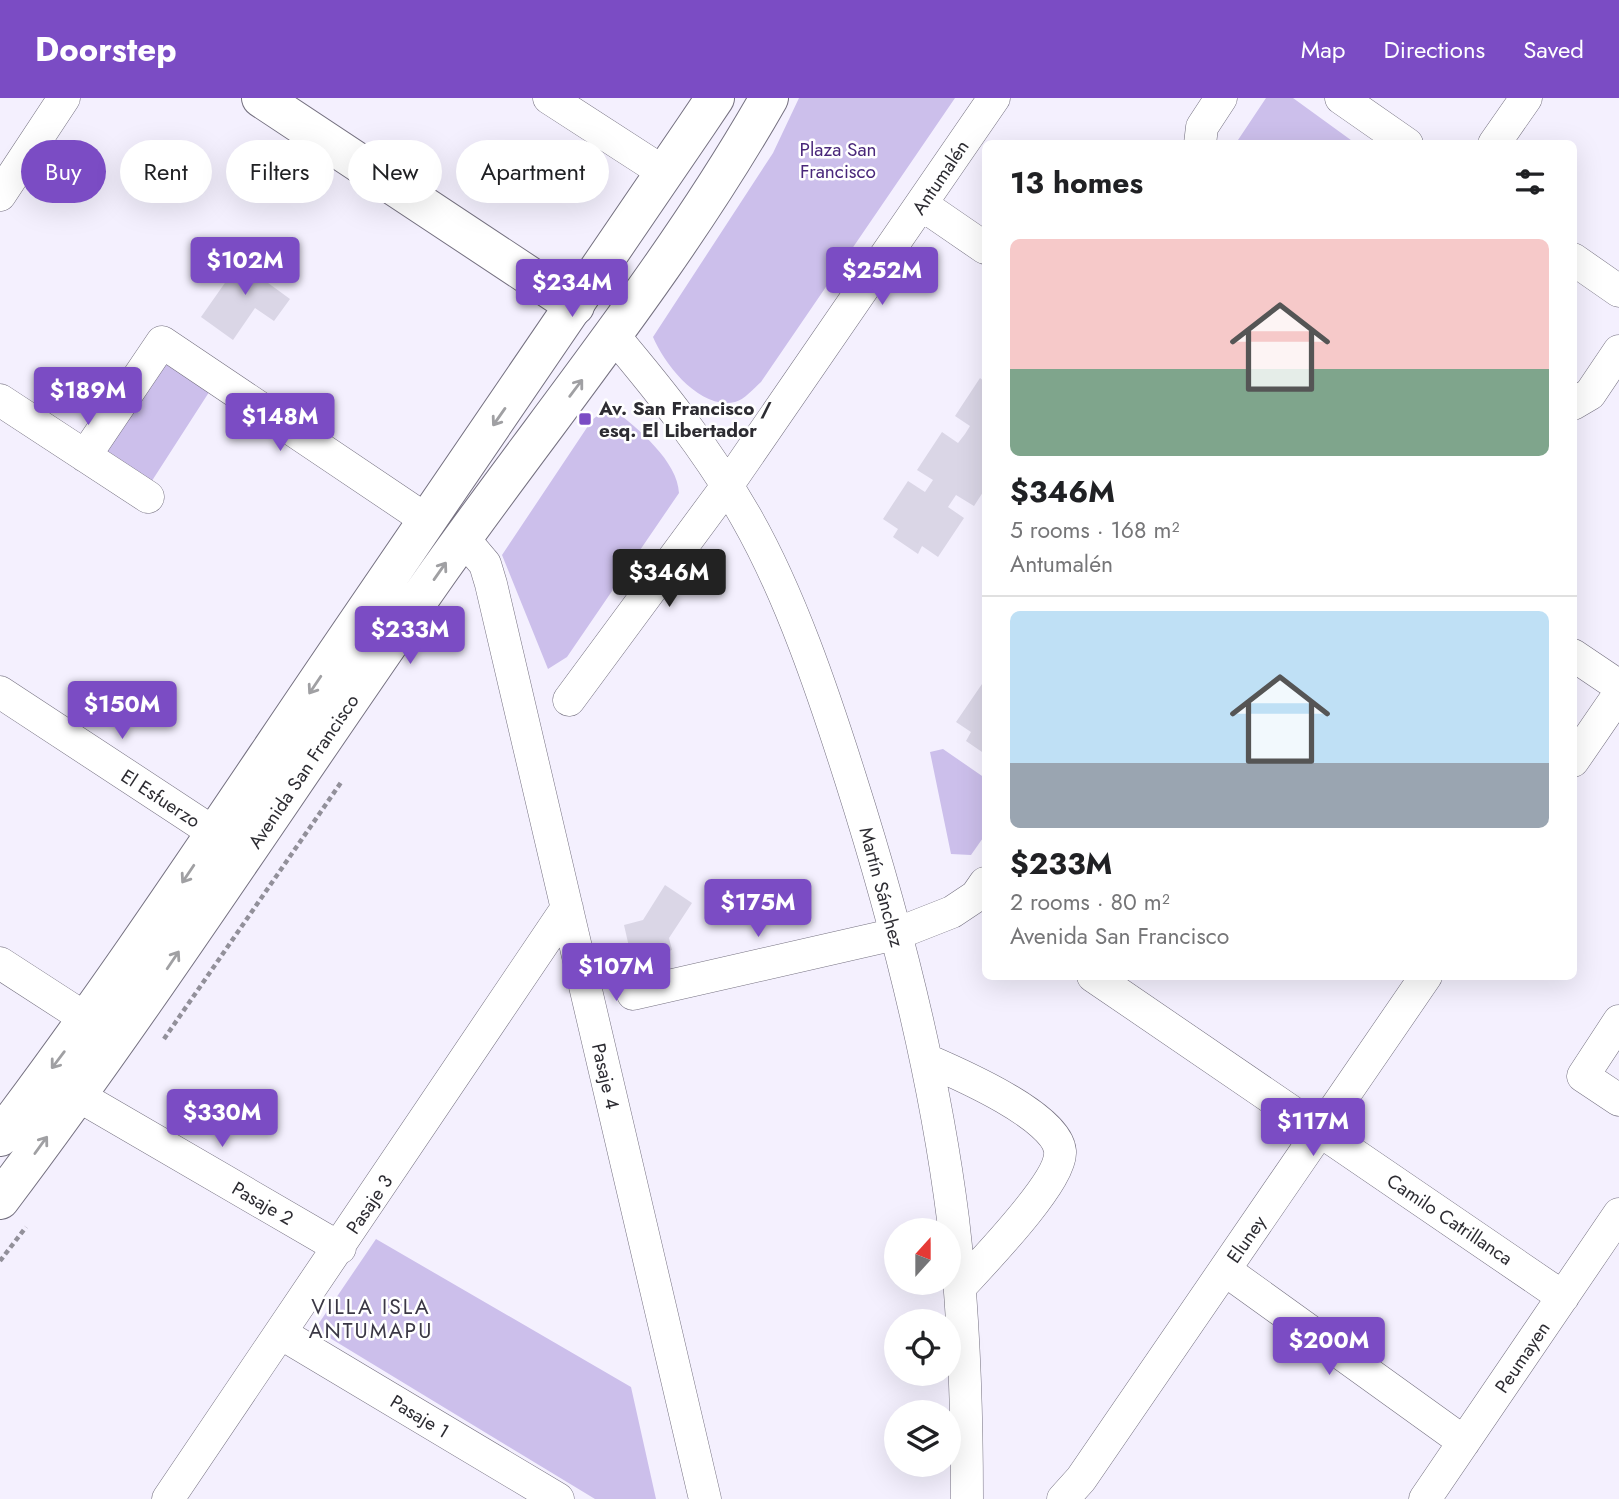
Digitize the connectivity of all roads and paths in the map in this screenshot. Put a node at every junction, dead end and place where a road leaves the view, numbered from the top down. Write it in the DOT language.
graph roads {
  1 [pos="64,98"];
  2 [pos="261,98"];
  3 [pos="549,98"];
  4 [pos="715,98"];
  5 [pos="769,98"];
  6 [pos="993,98"];
  7 [pos="1221,98"];
  8 [pos="1341,98"];
  9 [pos="1525,98"];
  10 [pos="1200,140"];
  11 [pos="1401,140"];
  12 [pos="1497,140"];
  13 [pos="665,173"];
  14 [pos="0,195"];
  15 [pos="921,204"];
  16 [pos="982,246"];
  17 [pos="1577,261"];
  18 [pos="1619,291"];
  19 [pos="585,293"];
  20 [pos="614,336"];
  21 [pos="1619,351"];
  22 [pos="0,400"];
  23 [pos="1577,402"];
  24 [pos="85,456"];
  25 [pos="727,486"];
  26 [pos="148,497"];
  27 [pos="428,521"];
  28 [pos="463,538"];
  29 [pos="1577,658"];
  30 [pos="1619,686"];
  31 [pos="0,692"];
  32 [pos="1619,694"];
  33 [pos="569,700"];
  34 [pos="1577,755"];
  35 [pos="216,834"];
  36 [pos="982,894"];
  37 [pos="567,908"];
  38 [pos="896,934"];
  39 [pos="0,963"];
  40 [pos="1099,980"];
  41 [pos="1423,980"];
  42 [pos="633,995"];
  43 [pos="88,1020"];
  44 [pos="1619,1021"];
  45 [pos="926,1060"];
  46 [pos="78,1095"];
  47 [pos="1619,1100"];
  48 [pos="1321,1131"];
  49 [pos="0,1137"];
  50 [pos="0,1200"];
  51 [pos="1619,1214"];
  52 [pos="951,1218"];
  53 [pos="340,1248"];
  54 [pos="1224,1270"];
  55 [pos="961,1286"];
  56 [pos="960,1295"];
  57 [pos="1563,1297"];
  58 [pos="282,1334"];
  59 [pos="1464,1442"];
  60 [pos="168,1499"];
  61 [pos="558,1499"];
  62 [pos="705,1499"];
  63 [pos="967,1499"];
  64 [pos="1063,1499"];
  65 [pos="1425,1499"];
  1 -- 14 [label="street"];
  2 -- 19 [label="main road"];
  3 -- 13 [label="street"];
  4 -- 13 [label="main road, Avenida San Francisco"];
  5 -- 20 [label="main road, Avenida San Francisco"];
  6 -- 15 [label="street, Antumalén"];
  7 -- 10 [label="street"];
  8 -- 11 [label="street"];
  9 -- 12 [label="street"];
  13 -- 19 [label="main road, Avenida San Francisco"];
  15 -- 16 [label="street"];
  15 -- 25 [label="street, Antumalén"];
  17 -- 18 [label="street"];
  19 -- 20 [label="main road"];
  19 -- 27 [label="main road, Avenida San Francisco, one-way"];
  20 -- 25 [label="street, Martín Sánchez"];
  28 -- 20 [label="main road, Avenida San Francisco, one-way"];
  21 -- 23 [label="street"];
  22 -- 24 [label="street"];
  24 -- 26 [label="street"];
  24 -- 27 [label="street"];
  25 -- 33 [label="street, Antumalén"];
  25 -- 38 [label="street, Martín Sánchez"];
  27 -- 35 [label="main road, Avenida San Francisco, one-way"];
  28 -- 37 [label="street, Pasaje 4"];
  46 -- 28 [label="main road, Avenida San Francisco, one-way"];
  29 -- 30 [label="street"];
  31 -- 35 [label="street, El Esfuerzo"];
  32 -- 34 [label="street"];
  35 -- 43 [label="main road, Avenida San Francisco, one-way"];
  36 -- 38 [label="street"];
  37 -- 53 [label="street, Pasaje 3"];
  37 -- 62 [label="street, Pasaje 4"];
  38 -- 42 [label="street"];
  38 -- 45 [label="street, Martín Sánchez"];
  39 -- 43 [label="street"];
  40 -- 48 [label="street, Camilo Catrillanca"];
  41 -- 48 [label="street, Eluney"];
  43 -- 49 [label="main road, Avenida San Francisco, one-way"];
  44 -- 47 [label="street"];
  45 -- 52 [label="street, Martín Sánchez"];
  45 -- 55 [label="street"];
  50 -- 46 [label="main road, Avenida San Francisco, one-way"];
  46 -- 53 [label="street, Pasaje 2"];
  48 -- 54 [label="street, Eluney"];
  48 -- 57 [label="street, Camilo Catrillanca"];
  51 -- 57 [label="street, Peumayen"];
  53 -- 58 [label="street, Pasaje 3"];
  54 -- 59 [label="street"];
  54 -- 64 [label="street, Eluney"];
  56 -- 63 [label="street, Martín Sánchez"];
  57 -- 59 [label="street, Peumayen"];
  58 -- 60 [label="street, Pasaje 3"];
  58 -- 61 [label="street, Pasaje 1"];
  59 -- 65 [label="street, Peumayen"];
}
